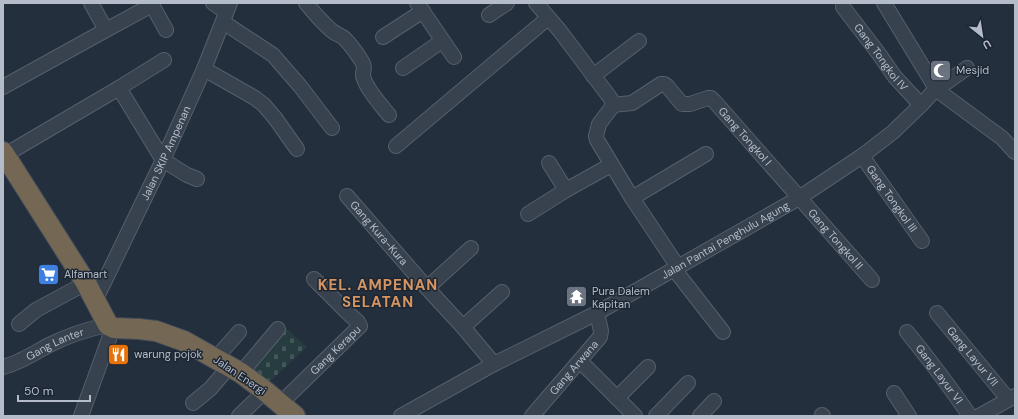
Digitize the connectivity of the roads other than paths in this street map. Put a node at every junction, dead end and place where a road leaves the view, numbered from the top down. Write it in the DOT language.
graph roads {
  1 [pos="91,3"];
  2 [pos="213,3"];
  3 [pos="306,3"];
  4 [pos="507,3"];
  5 [pos="536,3"];
  6 [pos="884,3"];
  7 [pos="152,4"];
  8 [pos="420,7"];
  9 [pos="843,7"];
  10 [pos="226,12"];
  11 [pos="489,15"];
  12 [pos="548,18"];
  13 [pos="106,30"];
  14 [pos="166,30"];
  15 [pos="383,37"];
  16 [pos="442,41"];
  17 [pos="639,41"];
  18 [pos="454,57"];
  19 [pos="164,60"];
  20 [pos="403,68"];
  21 [pos="967,68"];
  22 [pos="204,69"];
  23 [pos="593,76"];
  24 [pos="3,87"];
  25 [pos="119,88"];
  26 [pos="937,90"];
  27 [pos="612,105"];
  28 [pos="921,105"];
  29 [pos="388,115"];
  30 [pos="332,128"];
  31 [pos="396,146"];
  32 [pos="297,149"];
  33 [pos="1015,152"];
  34 [pos="4,153"];
  35 [pos="706,154"];
  36 [pos="862,156"];
  37 [pos="163,160"];
  38 [pos="549,163"];
  39 [pos="611,165"];
  40 [pos="197,179"];
  41 [pos="566,190"];
  42 [pos="347,196"];
  43 [pos="632,198"];
  44 [pos="799,198"];
  45 [pos="528,214"];
  46 [pos="922,241"];
  47 [pos="471,248"];
  48 [pos="676,268"];
  49 [pos="314,279"];
  50 [pos="872,280"];
  51 [pos="86,283"];
  52 [pos="427,288"];
  53 [pos="502,292"];
  54 [pos="95,301"];
  55 [pos="597,313"];
  56 [pos="938,313"];
  57 [pos="19,324"];
  58 [pos="110,326"];
  59 [pos="463,327"];
  60 [pos="278,329"];
  61 [pos="239,332"];
  62 [pos="723,332"];
  63 [pos="907,332"];
  64 [pos="580,361"];
  65 [pos="494,364"];
  66 [pos="229,366"];
  67 [pos="648,367"];
  68 [pos="3,368"];
  69 [pos="688,383"];
  70 [pos="265,391"];
  71 [pos="894,393"];
  72 [pos="617,398"];
  73 [pos="1012,398"];
  74 [pos="714,401"];
  75 [pos="194,403"];
  76 [pos="288,410"];
  77 [pos="987,414"];
  78 [pos="81,416"];
  79 [pos="239,416"];
  80 [pos="401,416"];
  81 [pos="532,416"];
  82 [pos="635,416"];
  83 [pos="656,416"];
  84 [pos="700,416"];
  85 [pos="909,416"];
  86 [pos="970,416"];
  1 -- 13 [label="street"];
  2 -- 10 [label="street"];
  3 -- 29 [label="street"];
  4 -- 11 [label="street"];
  5 -- 12 [label="street"];
  6 -- 26 [label="street"];
  7 -- 13 [label="street"];
  7 -- 14 [label="street"];
  8 -- 15 [label="street"];
  8 -- 16 [label="street"];
  9 -- 28 [label="street, Gang Tongkol IV"];
  10 -- 22 [label="street, Jalan SKIP Ampenan"];
  10 -- 30 [label="street"];
  12 -- 23 [label="street"];
  12 -- 31 [label="street"];
  13 -- 24 [label="street"];
  16 -- 18 [label="street"];
  16 -- 20 [label="street"];
  17 -- 23 [label="street"];
  19 -- 25 [label="street"];
  21 -- 26 [label="street, Jalan Pantai Penghulu Agung"];
  22 -- 32 [label="street"];
  22 -- 37 [label="street, Jalan SKIP Ampenan"];
  23 -- 27 [label="street"];
  25 -- 34 [label="street"];
  25 -- 37 [label="street"];
  26 -- 28 [label="street, Jalan Pantai Penghulu Agung"];
  26 -- 33 [label="street"];
  27 -- 39 [label="street"];
  27 -- 44 [label="street, Gang Tongkol I"];
  28 -- 36 [label="street, Jalan Pantai Penghulu Agung"];
  34 -- 51 [label="highway"];
  35 -- 43 [label="street"];
  36 -- 44 [label="street, Jalan Pantai Penghulu Agung"];
  36 -- 46 [label="street, Gang Tongkol III"];
  37 -- 40 [label="street"];
  37 -- 54 [label="street, Jalan SKIP Ampenan"];
  38 -- 41 [label="street"];
  39 -- 41 [label="street"];
  39 -- 43 [label="street"];
  41 -- 45 [label="street"];
  42 -- 52 [label="street, Gang Kura-Kura"];
  43 -- 48 [label="street"];
  44 -- 48 [label="street, Jalan Pantai Penghulu Agung"];
  44 -- 50 [label="street, Gang Tongkol II"];
  47 -- 52 [label="street"];
  48 -- 55 [label="street, Jalan Pantai Penghulu Agung"];
  48 -- 62 [label="street"];
  49 -- 76 [label="street, Gang Kerapu"];
  51 -- 54 [label="highway"];
  51 -- 57 [label="street"];
  52 -- 59 [label="street, Gang Kura-Kura"];
  53 -- 59 [label="street"];
  54 -- 58 [label="highway"];
  55 -- 64 [label="street, Gang Arwana"];
  55 -- 65 [label="street, Jalan Pantai Penghulu Agung"];
  56 -- 73 [label="street, Gang Layur VII"];
  58 -- 66 [label="highway, Jalan Energi"];
  58 -- 68 [label="street, Gang Lanter"];
  58 -- 78 [label="street"];
  59 -- 65 [label="street, Gang Kura-Kura"];
  60 -- 66 [label="street"];
  61 -- 66 [label="street"];
  63 -- 86 [label="street, Gang Layur VI"];
  64 -- 72 [label="street"];
  64 -- 81 [label="street, Gang Arwana"];
  65 -- 80 [label="street, Jalan Pantai Penghulu Agung"];
  66 -- 70 [label="highway, Jalan Energi"];
  66 -- 75 [label="street"];
  67 -- 72 [label="street"];
  69 -- 83 [label="street"];
  70 -- 76 [label="highway, Jalan Energi"];
  70 -- 79 [label="street"];
  71 -- 85 [label="street"];
  72 -- 82 [label="street"];
  73 -- 77 [label="street"];
  74 -- 84 [label="street"];
}
